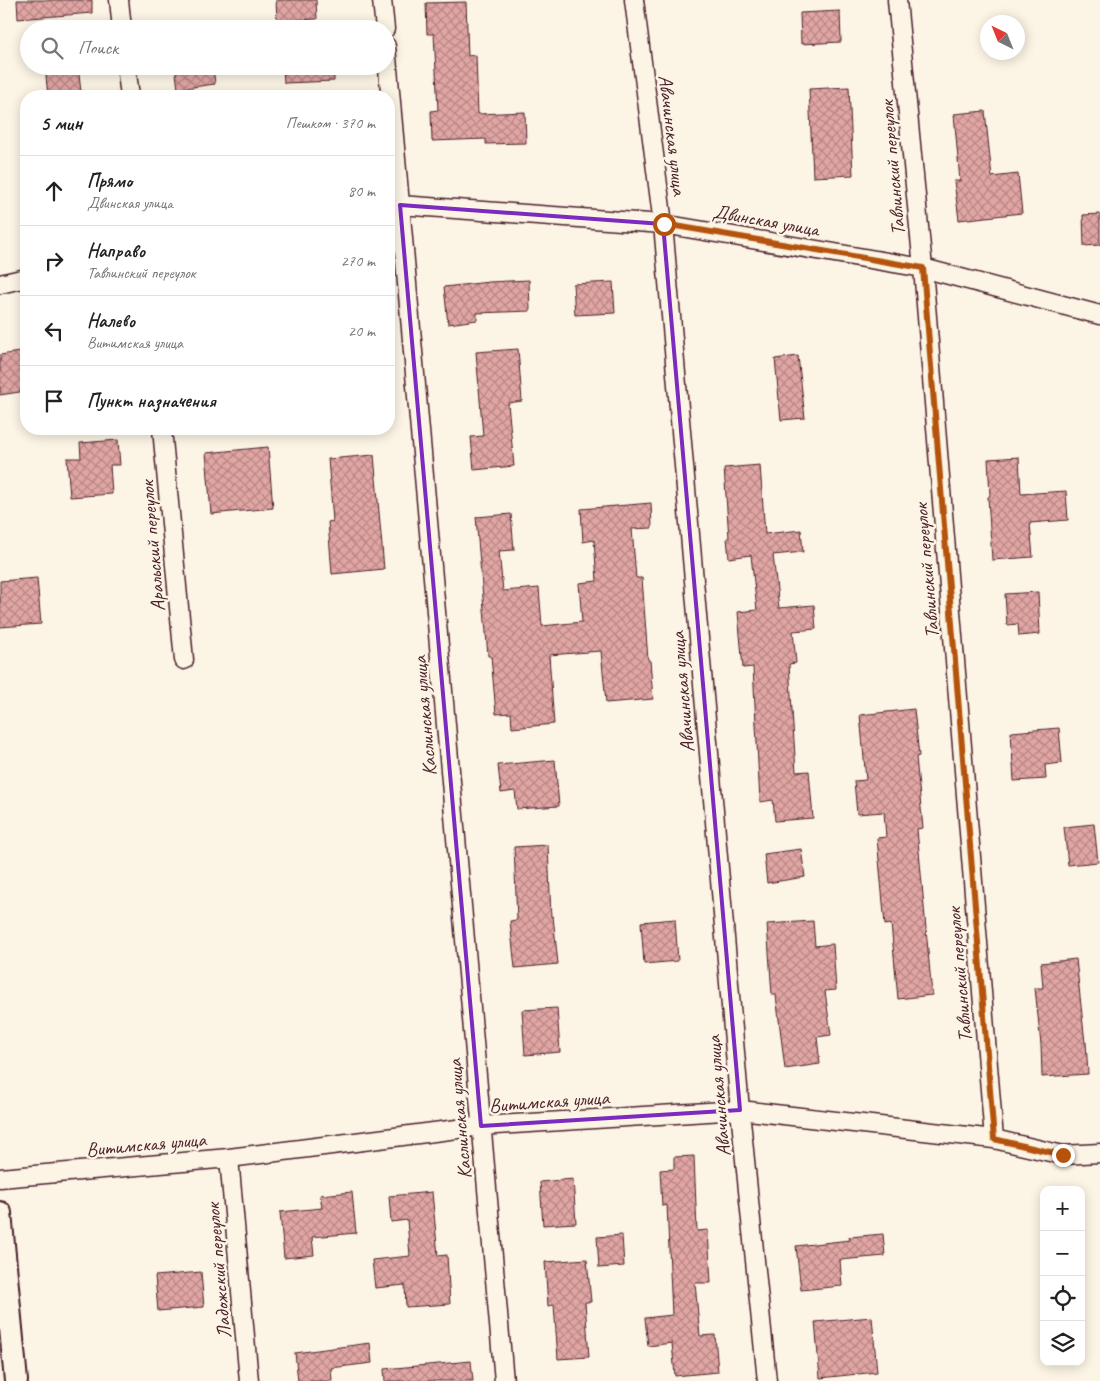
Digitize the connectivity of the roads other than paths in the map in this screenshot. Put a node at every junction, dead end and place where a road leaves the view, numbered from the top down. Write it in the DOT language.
graph roads {
  1 [pos="119,0"];
  2 [pos="382,0"];
  3 [pos="634,0"];
  4 [pos="898,0"];
  5 [pos="121,20"];
  6 [pos="384,20"];
  7 [pos="127,75"];
  8 [pos="388,75"];
  9 [pos="129,90"];
  10 [pos="388,90"];
  11 [pos="395,206"];
  12 [pos="664,224"];
  13 [pos="923,268"];
  14 [pos="20,279"];
  15 [pos="0,284"];
  16 [pos="1100,314"];
  17 [pos="163,435"];
  18 [pos="184,660"];
  19 [pos="740,1110"];
  20 [pos="481,1126"];
  21 [pos="994,1139"];
  22 [pos="1100,1153"];
  23 [pos="229,1158"];
  24 [pos="0,1178"];
  25 [pos="0,1213"];
  26 [pos="16,1381"];
  27 [pos="249,1381"];
  28 [pos="504,1381"];
  29 [pos="767,1381"];
  1 -- 5 [label="street"];
  2 -- 6 [label="street"];
  3 -- 12 [label="street, Авачинская улица"];
  4 -- 13 [label="street, Тавлинский переулок"];
  7 -- 9 [label="street"];
  8 -- 10 [label="street, Каслинская улица"];
  11 -- 12 [label="street, Двинская улица"];
  11 -- 20 [label="street, Каслинская улица"];
  12 -- 13 [label="street, Двинская улица"];
  12 -- 19 [label="street, Авачинская улица"];
  13 -- 16 [label="street, Двинская улица"];
  13 -- 21 [label="street, Тавлинский переулок"];
  14 -- 15 [label="street"];
  17 -- 18 [label="street, Аральский переулок"];
  19 -- 20 [label="street, Витимская улица"];
  19 -- 21 [label="street, Витимская улица"];
  19 -- 29 [label="street, Авачинская улица"];
  20 -- 23 [label="street, Витимская улица"];
  20 -- 28 [label="street, Каслинская улица"];
  21 -- 22 [label="street, Витимская улица"];
  23 -- 24 [label="street, Витимская улица"];
  23 -- 27 [label="street, Ладожский переулок"];
  25 -- 26 [label="street"];
}
